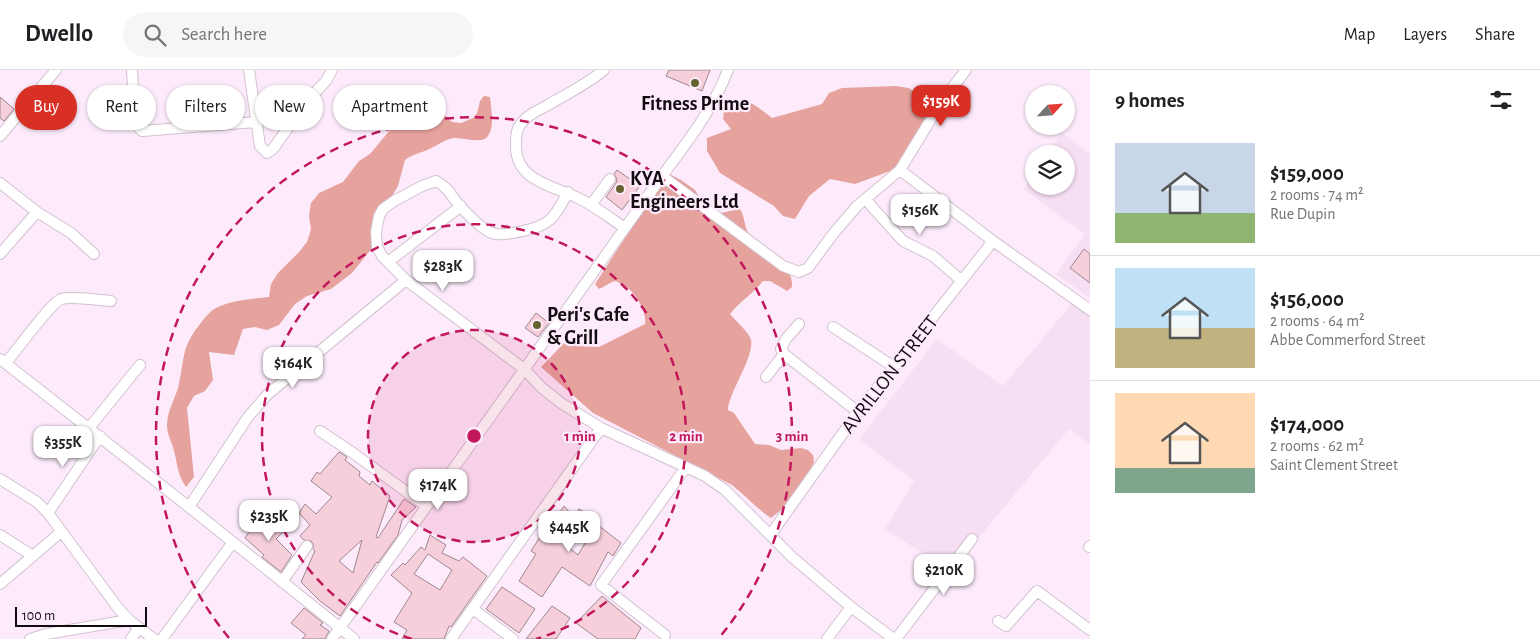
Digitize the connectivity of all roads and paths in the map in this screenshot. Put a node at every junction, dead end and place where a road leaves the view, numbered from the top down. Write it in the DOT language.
graph roads {
  1 [pos="56,70"];
  2 [pos="132,70"];
  3 [pos="249,70"];
  4 [pos="332,70"];
  5 [pos="604,70"];
  6 [pos="728,70"];
  7 [pos="966,70"];
  8 [pos="322,85"];
  9 [pos="255,115"];
  10 [pos="255,122"];
  11 [pos="257,130"];
  12 [pos="286,130"];
  13 [pos="0,136"];
  14 [pos="900,170"];
  15 [pos="662,176"];
  16 [pos="610,179"];
  17 [pos="0,183"];
  18 [pos="568,192"];
  19 [pos="866,199"];
  20 [pos="591,205"];
  21 [pos="461,206"];
  22 [pos="37,212"];
  23 [pos="625,228"];
  24 [pos="993,241"];
  25 [pos="0,254"];
  26 [pos="94,254"];
  27 [pos="388,262"];
  28 [pos="406,280"];
  29 [pos="962,281"];
  30 [pos="111,301"];
  31 [pos="1090,310"];
  32 [pos="798,324"];
  33 [pos="833,327"];
  34 [pos="784,354"];
  35 [pos="3,361"];
  36 [pos="140,365"];
  37 [pos="894,367"];
  38 [pos="524,369"];
  39 [pos="766,376"];
  40 [pos="858,412"];
  41 [pos="89,428"];
  42 [pos="601,428"];
  43 [pos="320,431"];
  44 [pos="100,436"];
  45 [pos="686,467"];
  46 [pos="0,479"];
  47 [pos="426,506"];
  48 [pos="190,507"];
  49 [pos="48,513"];
  50 [pos="61,532"];
  51 [pos="771,534"];
  52 [pos="0,535"];
  53 [pos="972,539"];
  54 [pos="233,542"];
  55 [pos="307,546"];
  56 [pos="33,556"];
  57 [pos="282,582"];
  58 [pos="0,584"];
  59 [pos="851,607"];
  60 [pos="473,609"];
  61 [pos="129,620"];
  62 [pos="998,621"];
  63 [pos="139,628"];
  64 [pos="340,628"];
  65 [pos="1090,630"];
  66 [pos="665,635"];
  67 [pos="30,639"];
  68 [pos="130,639"];
  69 [pos="154,639"];
  70 [pos="162,639"];
  71 [pos="332,639"];
  72 [pos="354,639"];
  73 [pos="451,639"];
  74 [pos="513,639"];
  75 [pos="827,639"];
  76 [pos="895,639"];
  1 -- 13 [label="street"];
  2 -- 10 [label="street"];
  3 -- 9 [label="street"];
  4 -- 8 [label="street"];
  5 -- 18 [label="street"];
  6 -- 15 [label="street"];
  7 -- 14 [label="street"];
  11 -- 12 [label="street"];
  14 -- 19 [label="street"];
  14 -- 24 [label="street"];
  15 -- 19 [label="street"];
  15 -- 23 [label="street"];
  16 -- 20 [label="street"];
  17 -- 22 [label="street"];
  18 -- 20 [label="street"];
  18 -- 21 [label="street"];
  19 -- 29 [label="street"];
  20 -- 23 [label="street"];
  21 -- 27 [label="street"];
  21 -- 27 [label="street"];
  22 -- 25 [label="street"];
  22 -- 26 [label="street"];
  23 -- 38 [label="street"];
  24 -- 29 [label="street, AVRILLON STREET"];
  24 -- 31 [label="street"];
  27 -- 28 [label="street"];
  28 -- 38 [label="street"];
  28 -- 48 [label="street"];
  29 -- 37 [label="street, AVRILLON STREET"];
  30 -- 35 [label="street"];
  32 -- 34 [label="street"];
  33 -- 37 [label="street"];
  34 -- 39 [label="street"];
  34 -- 40 [label="street"];
  35 -- 41 [label="street"];
  36 -- 41 [label="street"];
  37 -- 40 [label="street, AVRILLON STREET"];
  38 -- 42 [label="street"];
  38 -- 47 [label="street"];
  40 -- 51 [label="street, AVRILLON STREET"];
  41 -- 44 [label="street"];
  42 -- 45 [label="street"];
  42 -- 60 [label="street"];
  43 -- 47 [label="street"];
  44 -- 48 [label="street"];
  44 -- 49 [label="street"];
  45 -- 51 [label="street"];
  45 -- 66 [label="street"];
  46 -- 49 [label="street"];
  47 -- 64 [label="street"];
  48 -- 54 [label="street"];
  49 -- 50 [label="street"];
  50 -- 56 [label="street"];
  50 -- 61 [label="street"];
  51 -- 59 [label="street"];
  52 -- 56 [label="street"];
  53 -- 76 [label="street"];
  54 -- 57 [label="street"];
  54 -- 70 [label="street"];
  55 -- 57 [label="street"];
  56 -- 58 [label="street"];
  57 -- 64 [label="street"];
  59 -- 75 [label="street"];
  59 -- 76 [label="street"];
  60 -- 73 [label="street"];
  60 -- 74 [label="street"];
  61 -- 63 [label="street"];
  61 -- 67 [label="street"];
  62 -- 65 [label="street"];
  63 -- 68 [label="street"];
  63 -- 69 [label="street"];
  64 -- 71 [label="street"];
  64 -- 72 [label="street"];
}
